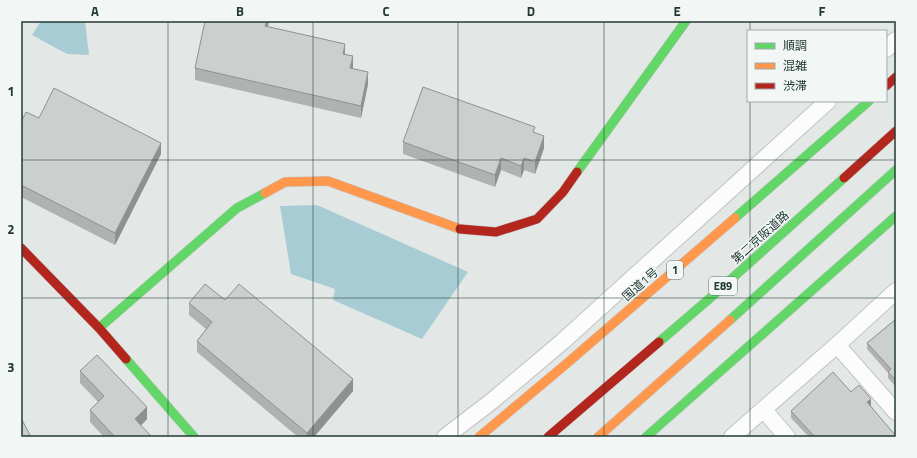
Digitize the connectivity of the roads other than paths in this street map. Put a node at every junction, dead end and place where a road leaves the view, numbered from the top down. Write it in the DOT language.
graph roads {
  1 [pos="686,21"];
  2 [pos="896,40"];
  3 [pos="887,48"];
  4 [pos="896,77"];
  5 [pos="887,85"];
  6 [pos="827,102"];
  7 [pos="868,102"];
  8 [pos="896,131"];
  9 [pos="896,170"];
  10 [pos="896,216"];
  11 [pos="21,248"];
  12 [pos="896,291"];
  13 [pos="99,328"];
  14 [pos="837,345"];
  15 [pos="764,410"];
  16 [pos="896,412"];
  17 [pos="194,437"];
  18 [pos="445,437"];
  19 [pos="479,437"];
  20 [pos="548,437"];
  21 [pos="598,437"];
  22 [pos="646,437"];
  23 [pos="732,437"];
  24 [pos="787,437"];
  1 -- 13 [label="main road"];
  2 -- 3 [label="street"];
  4 -- 5 [label="main road"];
  6 -- 18 [label="street"];
  7 -- 19 [label="main road, 国道1号 / 1"];
  8 -- 20 [label="main road, 第二京阪道路 / E89"];
  9 -- 21 [label="main road, E89"];
  10 -- 22 [label="main road"];
  11 -- 13 [label="main road"];
  12 -- 14 [label="street"];
  13 -- 17 [label="main road"];
  14 -- 15 [label="street"];
  14 -- 16 [label="street"];
  15 -- 23 [label="street"];
  15 -- 24 [label="street"];
}
